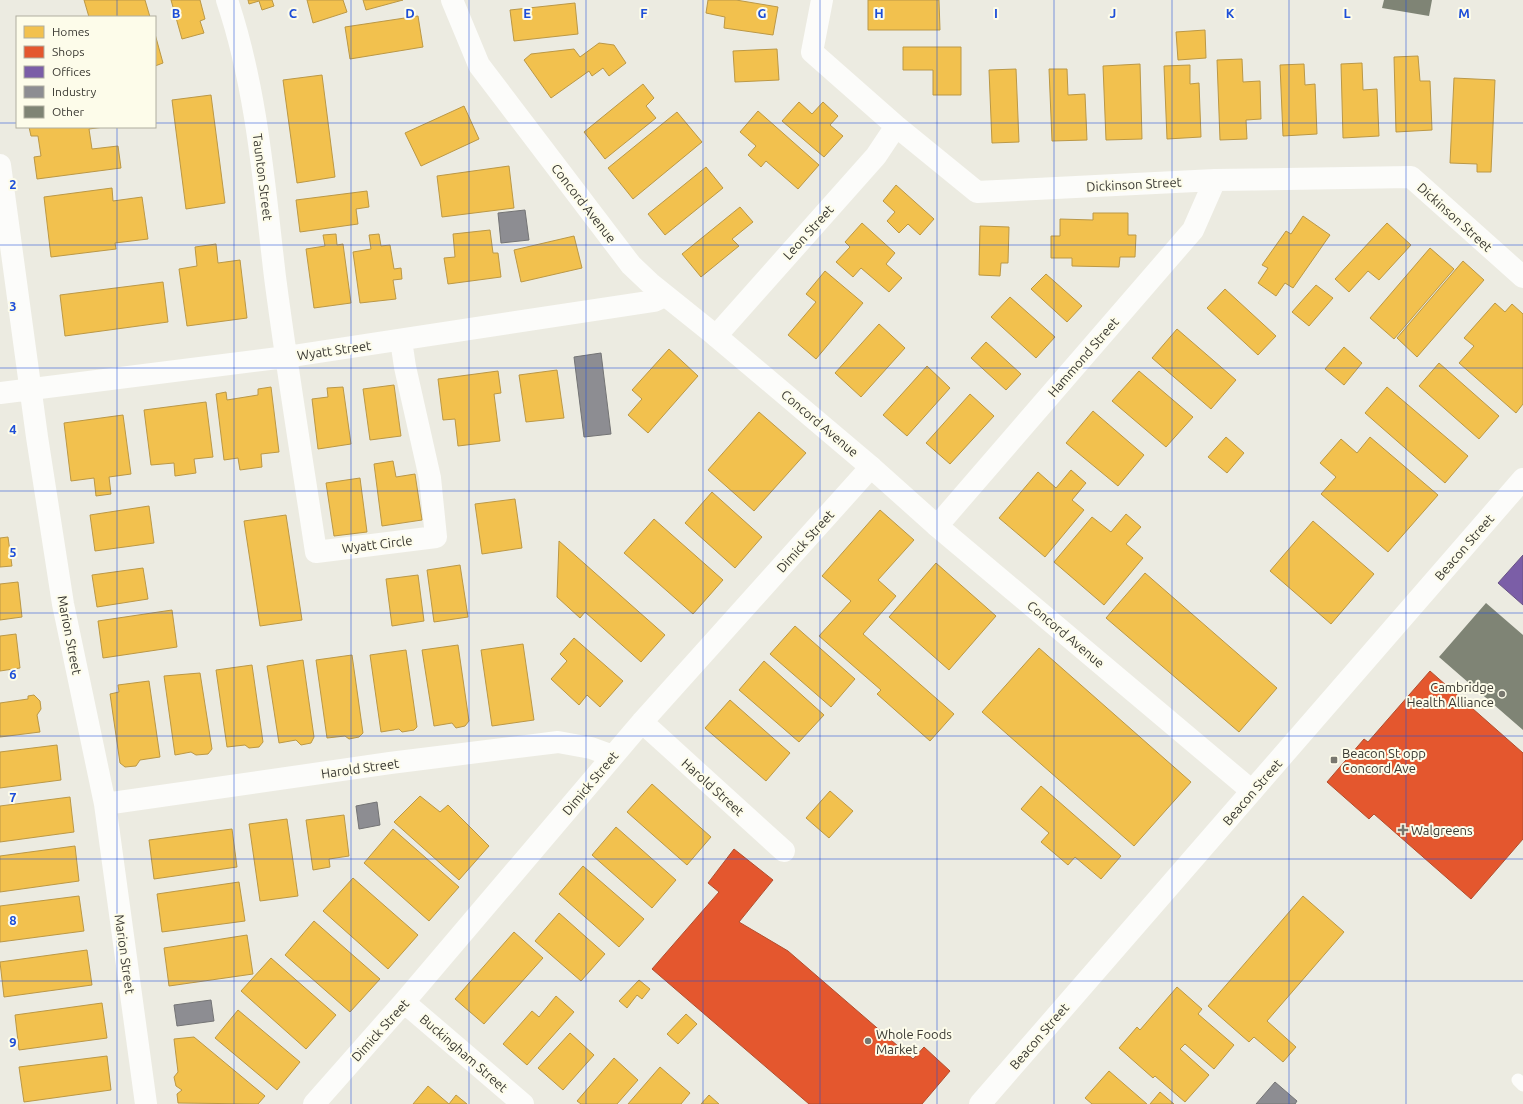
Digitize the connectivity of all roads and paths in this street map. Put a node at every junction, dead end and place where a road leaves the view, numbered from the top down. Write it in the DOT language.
graph roads {
  1 [pos="227,0"];
  2 [pos="452,0"];
  3 [pos="822,0"];
  4 [pos="896,126"];
  5 [pos="0,165"];
  6 [pos="1216,180"];
  7 [pos="1523,277"];
  8 [pos="665,296"];
  9 [pos="716,336"];
  10 [pos="401,340"];
  11 [pos="286,357"];
  12 [pos="30,389"];
  13 [pos="0,393"];
  14 [pos="871,467"];
  15 [pos="1523,479"];
  16 [pos="937,526"];
  17 [pos="642,722"];
  18 [pos="613,756"];
  19 [pos="1252,791"];
  20 [pos="105,804"];
  21 [pos="784,851"];
  22 [pos="404,1002"];
  23 [pos="146,1104"];
  24 [pos="314,1104"];
  25 [pos="523,1104"];
  26 [pos="980,1104"];
  1 -- 11 [label="street, Taunton Street"];
  2 -- 8 [label="street, Concord Avenue"];
  3 -- 4 [label="street, Dickinson Street"];
  4 -- 6 [label="street, Dickinson Street"];
  4 -- 9 [label="street, Leon Street"];
  5 -- 12 [label="street, Marion Street"];
  6 -- 7 [label="street, Dickinson Street"];
  6 -- 16 [label="street, Hammond Street"];
  8 -- 9 [label="street, Concord Avenue"];
  8 -- 10 [label="street, Wyatt Street"];
  9 -- 14 [label="street, Concord Avenue"];
  10 -- 11 [label="street, Wyatt Street"];
  10 -- 11 [label="street, Wyatt Circle"];
  11 -- 12 [label="street, Wyatt Street"];
  12 -- 13 [label="street, Wyatt Street"];
  12 -- 20 [label="street, Marion Street"];
  14 -- 16 [label="street, Concord Avenue"];
  14 -- 17 [label="street, Dimick Street"];
  15 -- 19 [label="street, Beacon Street"];
  16 -- 19 [label="street, Concord Avenue"];
  17 -- 18 [label="street, Dimick Street"];
  17 -- 21 [label="street, Harold Street"];
  18 -- 20 [label="street, Harold Street"];
  18 -- 22 [label="street, Dimick Street"];
  19 -- 26 [label="street, Beacon Street"];
  20 -- 23 [label="street, Marion Street"];
  22 -- 24 [label="street, Dimick Street"];
  22 -- 25 [label="street, Buckingham Street"];
}
